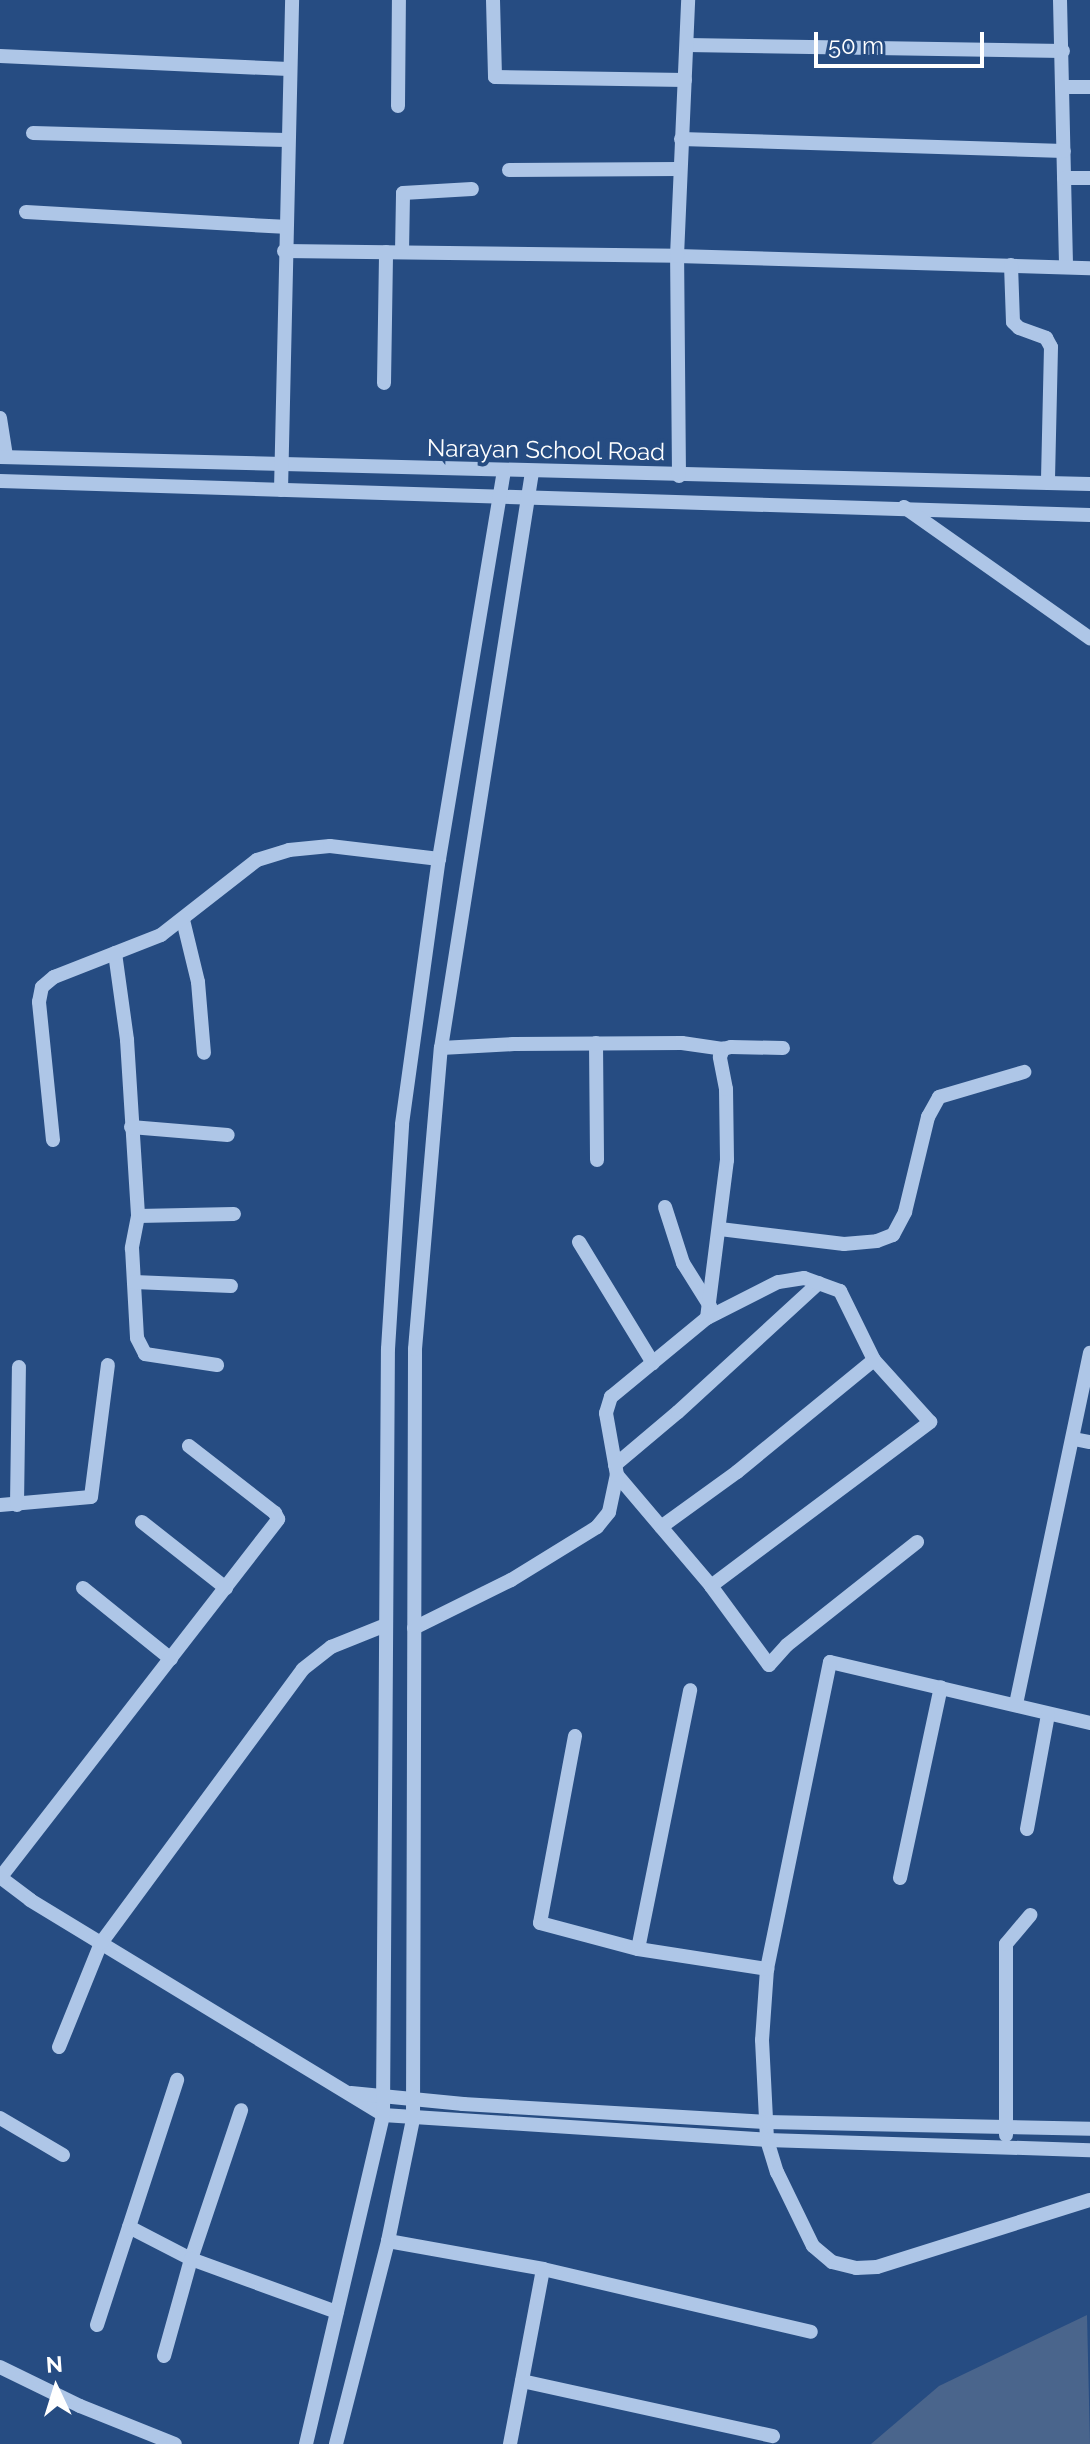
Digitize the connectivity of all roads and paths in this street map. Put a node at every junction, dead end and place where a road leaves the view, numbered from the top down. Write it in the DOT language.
graph roads {
  1 [pos="292,0"];
  2 [pos="399,0"];
  3 [pos="493,0"];
  4 [pos="688,0"];
  5 [pos="1060,0"];
  6 [pos="687,45"];
  7 [pos="1063,51"];
  8 [pos="0,56"];
  9 [pos="289,69"];
  10 [pos="685,80"];
  11 [pos="1063,87"];
  12 [pos="1090,87"];
  13 [pos="398,106"];
  14 [pos="33,133"];
  15 [pos="681,139"];
  16 [pos="287,140"];
  17 [pos="1064,151"];
  18 [pos="679,169"];
  19 [pos="509,170"];
  20 [pos="1064,178"];
  21 [pos="1090,178"];
  22 [pos="472,189"];
  23 [pos="26,212"];
  24 [pos="284,227"];
  25 [pos="284,251"];
  26 [pos="386,252"];
  27 [pos="402,252"];
  28 [pos="677,256"];
  29 [pos="1011,265"];
  30 [pos="1066,267"];
  31 [pos="1090,268"];
  32 [pos="384,383"];
  33 [pos="0,418"];
  34 [pos="3,457"];
  35 [pos="282,465"];
  36 [pos="504,471"];
  37 [pos="532,472"];
  38 [pos="679,476"];
  39 [pos="0,481"];
  40 [pos="1048,483"];
  41 [pos="1090,484"];
  42 [pos="281,490"];
  43 [pos="500,496"];
  44 [pos="528,497"];
  45 [pos="903,507"];
  46 [pos="1090,515"];
  47 [pos="1090,638"];
  48 [pos="439,859"];
  49 [pos="183,920"];
  50 [pos="115,953"];
  51 [pos="596,1043"];
  52 [pos="441,1048"];
  53 [pos="783,1048"];
  54 [pos="723,1049"];
  55 [pos="204,1053"];
  56 [pos="1024,1072"];
  57 [pos="131,1127"];
  58 [pos="228,1135"];
  59 [pos="53,1140"];
  60 [pos="597,1160"];
  61 [pos="665,1207"];
  62 [pos="234,1214"];
  63 [pos="138,1216"];
  64 [pos="720,1229"];
  65 [pos="579,1242"];
  66 [pos="134,1282"];
  67 [pos="819,1283"];
  68 [pos="231,1286"];
  69 [pos="708,1312"];
  70 [pos="1090,1353"];
  71 [pos="874,1360"];
  72 [pos="653,1363"];
  73 [pos="108,1365"];
  74 [pos="217,1365"];
  75 [pos="19,1367"];
  76 [pos="1074,1439"];
  77 [pos="1090,1442"];
  78 [pos="189,1446"];
  79 [pos="616,1470"];
  80 [pos="0,1505"];
  81 [pos="17,1505"];
  82 [pos="142,1522"];
  83 [pos="661,1527"];
  84 [pos="917,1542"];
  85 [pos="711,1586"];
  86 [pos="83,1588"];
  87 [pos="226,1588"];
  88 [pos="386,1625"];
  89 [pos="414,1628"];
  90 [pos="171,1659"];
  91 [pos="941,1687"];
  92 [pos="690,1690"];
  93 [pos="1016,1704"];
  94 [pos="1048,1715"];
  95 [pos="1090,1723"];
  96 [pos="575,1736"];
  97 [pos="1027,1829"];
  98 [pos="0,1878"];
  99 [pos="900,1878"];
  100 [pos="1030,1915"];
  101 [pos="101,1943"];
  102 [pos="638,1949"];
  103 [pos="767,1969"];
  104 [pos="59,2047"];
  105 [pos="177,2080"];
  106 [pos="346,2092"];
  107 [pos="384,2096"];
  108 [pos="412,2099"];
  109 [pos="241,2110"];
  110 [pos="383,2115"];
  111 [pos="0,2118"];
  112 [pos="413,2119"];
  113 [pos="766,2122"];
  114 [pos="1006,2127"];
  115 [pos="1090,2129"];
  116 [pos="767,2140"];
  117 [pos="1006,2147"];
  118 [pos="1090,2150"];
  119 [pos="63,2155"];
  120 [pos="1090,2200"];
  121 [pos="129,2227"];
  122 [pos="388,2241"];
  123 [pos="191,2259"];
  124 [pos="543,2269"];
  125 [pos="337,2312"];
  126 [pos="97,2325"];
  127 [pos="811,2332"];
  128 [pos="164,2356"];
  129 [pos="0,2367"];
  130 [pos="522,2381"];
  131 [pos="773,2436"];
  132 [pos="153,2440"];
  133 [pos="175,2444"];
  134 [pos="306,2444"];
  135 [pos="336,2444"];
  136 [pos="510,2444"];
  1 -- 9 [label="street"];
  2 -- 13 [label="street"];
  3 -- 10 [label="street"];
  4 -- 6 [label="street"];
  5 -- 7 [label="street"];
  6 -- 7 [label="street"];
  6 -- 10 [label="street"];
  7 -- 11 [label="street"];
  8 -- 9 [label="street"];
  9 -- 16 [label="street"];
  10 -- 15 [label="street"];
  11 -- 12 [label="street"];
  11 -- 17 [label="street"];
  14 -- 16 [label="street"];
  15 -- 17 [label="street"];
  15 -- 18 [label="street"];
  16 -- 24 [label="street"];
  17 -- 20 [label="street"];
  18 -- 19 [label="street"];
  18 -- 28 [label="street"];
  20 -- 21 [label="street"];
  20 -- 30 [label="street"];
  22 -- 27 [label="street"];
  23 -- 24 [label="street"];
  24 -- 25 [label="street"];
  25 -- 26 [label="street"];
  25 -- 35 [label="street"];
  26 -- 27 [label="street"];
  26 -- 32 [label="street"];
  27 -- 28 [label="street"];
  28 -- 29 [label="street"];
  28 -- 38 [label="street"];
  29 -- 30 [label="street"];
  29 -- 40 [label="street"];
  30 -- 31 [label="street"];
  33 -- 34 [label="street"];
  34 -- 35 [label="street, Narayan School Road"];
  35 -- 36 [label="street, Narayan School Road"];
  35 -- 42 [label="street"];
  36 -- 37 [label="street, Narayan School Road"];
  36 -- 43 [label="street"];
  37 -- 38 [label="street, Narayan School Road"];
  37 -- 44 [label="street"];
  38 -- 40 [label="street, Narayan School Road"];
  39 -- 42 [label="street"];
  40 -- 41 [label="street, Narayan School Road"];
  42 -- 43 [label="street"];
  43 -- 44 [label="street"];
  43 -- 48 [label="street"];
  44 -- 45 [label="street"];
  44 -- 52 [label="street"];
  45 -- 46 [label="street"];
  45 -- 47 [label="street"];
  48 -- 49 [label="street"];
  48 -- 88 [label="street"];
  49 -- 50 [label="street"];
  49 -- 55 [label="street"];
  50 -- 57 [label="street"];
  50 -- 59 [label="street"];
  51 -- 52 [label="street"];
  51 -- 54 [label="street"];
  51 -- 60 [label="street"];
  52 -- 89 [label="street"];
  53 -- 54 [label="street"];
  54 -- 64 [label="street"];
  56 -- 64 [label="street"];
  57 -- 58 [label="street"];
  57 -- 63 [label="street"];
  61 -- 69 [label="street"];
  62 -- 63 [label="street"];
  63 -- 66 [label="street"];
  64 -- 69 [label="street"];
  65 -- 72 [label="street"];
  66 -- 68 [label="street"];
  66 -- 74 [label="street"];
  67 -- 69 [label="street"];
  67 -- 71 [label="street"];
  67 -- 79 [label="street"];
  69 -- 72 [label="street"];
  70 -- 76 [label="street"];
  71 -- 83 [label="street"];
  71 -- 85 [label="street"];
  72 -- 79 [label="street"];
  73 -- 81 [label="street"];
  75 -- 81 [label="street"];
  76 -- 77 [label="street"];
  76 -- 93 [label="street"];
  78 -- 87 [label="street"];
  79 -- 83 [label="street"];
  79 -- 89 [label="street"];
  80 -- 81 [label="street"];
  82 -- 87 [label="street"];
  83 -- 85 [label="street"];
  84 -- 85 [label="street"];
  86 -- 90 [label="street"];
  87 -- 90 [label="street"];
  88 -- 101 [label="street"];
  88 -- 107 [label="street"];
  89 -- 108 [label="street"];
  90 -- 98 [label="street"];
  91 -- 93 [label="street"];
  91 -- 99 [label="street"];
  91 -- 103 [label="street"];
  92 -- 102 [label="street"];
  93 -- 94 [label="street"];
  94 -- 95 [label="street"];
  94 -- 97 [label="street"];
  96 -- 102 [label="street"];
  98 -- 101 [label="street"];
  100 -- 114 [label="street"];
  101 -- 104 [label="street"];
  101 -- 106 [label="street"];
  102 -- 103 [label="street"];
  103 -- 113 [label="street"];
  105 -- 121 [label="street"];
  106 -- 107 [label="street"];
  106 -- 110 [label="street"];
  107 -- 108 [label="street"];
  107 -- 110 [label="street"];
  108 -- 112 [label="street"];
  108 -- 113 [label="street"];
  109 -- 123 [label="street"];
  110 -- 112 [label="street"];
  110 -- 125 [label="street"];
  111 -- 119 [label="street"];
  112 -- 116 [label="street"];
  112 -- 122 [label="street"];
  113 -- 114 [label="street"];
  113 -- 116 [label="street"];
  114 -- 115 [label="street"];
  114 -- 117 [label="street"];
  116 -- 117 [label="street"];
  116 -- 120 [label="street"];
  117 -- 118 [label="street"];
  121 -- 123 [label="street"];
  121 -- 126 [label="street"];
  122 -- 124 [label="street"];
  122 -- 135 [label="street"];
  123 -- 125 [label="street"];
  123 -- 128 [label="street"];
  124 -- 127 [label="street"];
  124 -- 130 [label="street"];
  125 -- 134 [label="street"];
  129 -- 132 [label="street"];
  130 -- 131 [label="street"];
  130 -- 136 [label="street"];
  132 -- 133 [label="street"];
}
